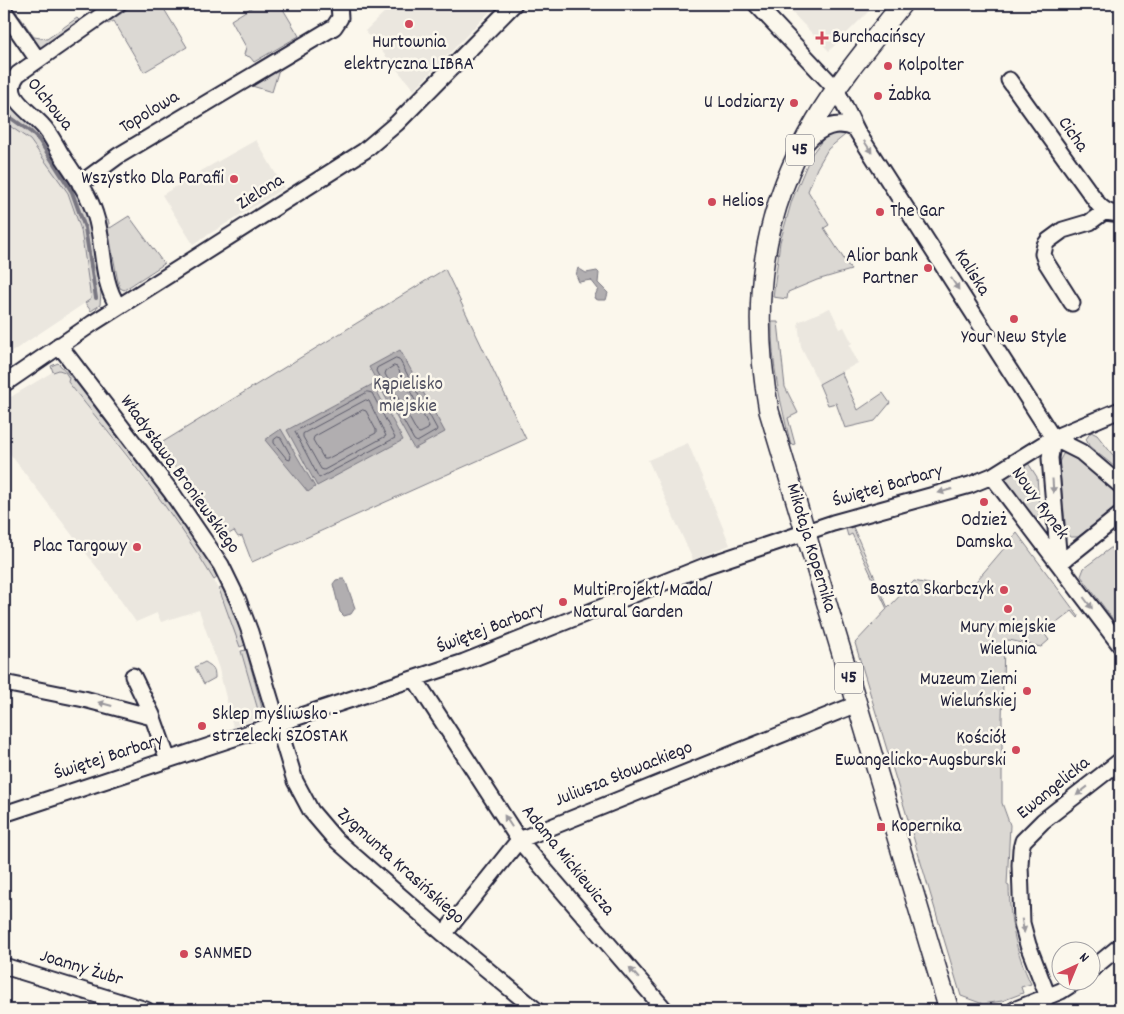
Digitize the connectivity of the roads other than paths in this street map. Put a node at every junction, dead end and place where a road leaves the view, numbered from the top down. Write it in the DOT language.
graph roads {
  1 [pos="118,4"];
  2 [pos="339,4"];
  3 [pos="514,4"];
  4 [pos="756,4"];
  5 [pos="902,4"];
  6 [pos="4,11"];
  7 [pos="38,60"];
  8 [pos="1009,80"];
  9 [pos="836,89"];
  10 [pos="856,130"];
  11 [pos="800,150"];
  12 [pos="80,184"];
  13 [pos="1113,212"];
  14 [pos="1072,303"];
  15 [pos="118,306"];
  16 [pos="59,345"];
  17 [pos="4,384"];
  18 [pos="1120,410"];
  19 [pos="1086,425"];
  20 [pos="1053,438"];
  21 [pos="1081,452"];
  22 [pos="992,476"];
  23 [pos="1120,485"];
  24 [pos="1120,515"];
  25 [pos="806,532"];
  26 [pos="1059,564"];
  27 [pos="1120,645"];
  28 [pos="133,676"];
  29 [pos="415,679"];
  30 [pos="4,683"];
  31 [pos="857,704"];
  32 [pos="152,715"];
  33 [pos="277,724"];
  34 [pos="168,760"];
  35 [pos="1120,761"];
  36 [pos="4,814"];
  37 [pos="519,840"];
  38 [pos="444,934"];
  39 [pos="1120,946"];
  40 [pos="1102,961"];
  41 [pos="4,966"];
  42 [pos="1059,992"];
  43 [pos="1048,997"];
  44 [pos="146,1010"];
  45 [pos="536,1010"];
  46 [pos="665,1010"];
  47 [pos="949,1010"];
  48 [pos="1014,1010"];
  1 -- 7 [label="street, Olchowa"];
  2 -- 12 [label="street, Topolowa"];
  3 -- 15 [label="street, Zielona"];
  4 -- 9 [label="street, Kaliska"];
  5 -- 9 [label="main road, 45"];
  6 -- 7 [label="street, Olchowa"];
  7 -- 12 [label="street, Olchowa"];
  8 -- 13 [label="street, Cicha"];
  9 -- 10 [label="street, Kaliska"];
  9 -- 11 [label="main road, Mikołaja Kopernika / 45"];
  10 -- 11 [label="street"];
  10 -- 20 [label="street, Kaliska, one-way"];
  11 -- 25 [label="main road, Mikołaja Kopernika / 45"];
  12 -- 15 [label="street"];
  13 -- 14 [label="street, Cicha"];
  15 -- 16 [label="street, Zielona"];
  16 -- 17 [label="street, Zielona"];
  16 -- 33 [label="street, Władysława Broniewskiego"];
  18 -- 19 [label="street, Nowy Rynek"];
  19 -- 20 [label="street, Nowy Rynek"];
  19 -- 21 [label="street"];
  20 -- 21 [label="street"];
  20 -- 22 [label="street, Nowy Rynek"];
  20 -- 26 [label="street, Nowy Rynek, one-way"];
  21 -- 23 [label="street"];
  22 -- 25 [label="street, Świętej Barbary, one-way"];
  22 -- 26 [label="street, Nowy Rynek"];
  24 -- 26 [label="street, Nowy Rynek"];
  25 -- 29 [label="street, Świętej Barbary"];
  25 -- 31 [label="main road, Mikołaja Kopernika / 45"];
  26 -- 27 [label="street, one-way"];
  28 -- 32 [label="street"];
  29 -- 33 [label="street, Świętej Barbary"];
  37 -- 29 [label="street, Adama Mickiewicza, one-way"];
  32 -- 30 [label="street, one-way"];
  31 -- 37 [label="street, Juliusza Słowackiego"];
  31 -- 47 [label="main road, Mikołaja Kopernika / 45"];
  32 -- 34 [label="street"];
  33 -- 34 [label="street, Świętej Barbary"];
  33 -- 38 [label="street, Zygmunta Krasińskiego"];
  34 -- 36 [label="street, Świętej Barbary"];
  35 -- 43 [label="street, Ewangelicka, one-way"];
  37 -- 38 [label="street, Juliusza Słowackiego"];
  46 -- 37 [label="street, Adama Mickiewicza, one-way"];
  38 -- 45 [label="street, Zygmunta Krasińskiego"];
  39 -- 40 [label="street"];
  41 -- 44 [label="street, Joanny Żubr"];
  42 -- 43 [label="street"];
  43 -- 48 [label="street"];
}
